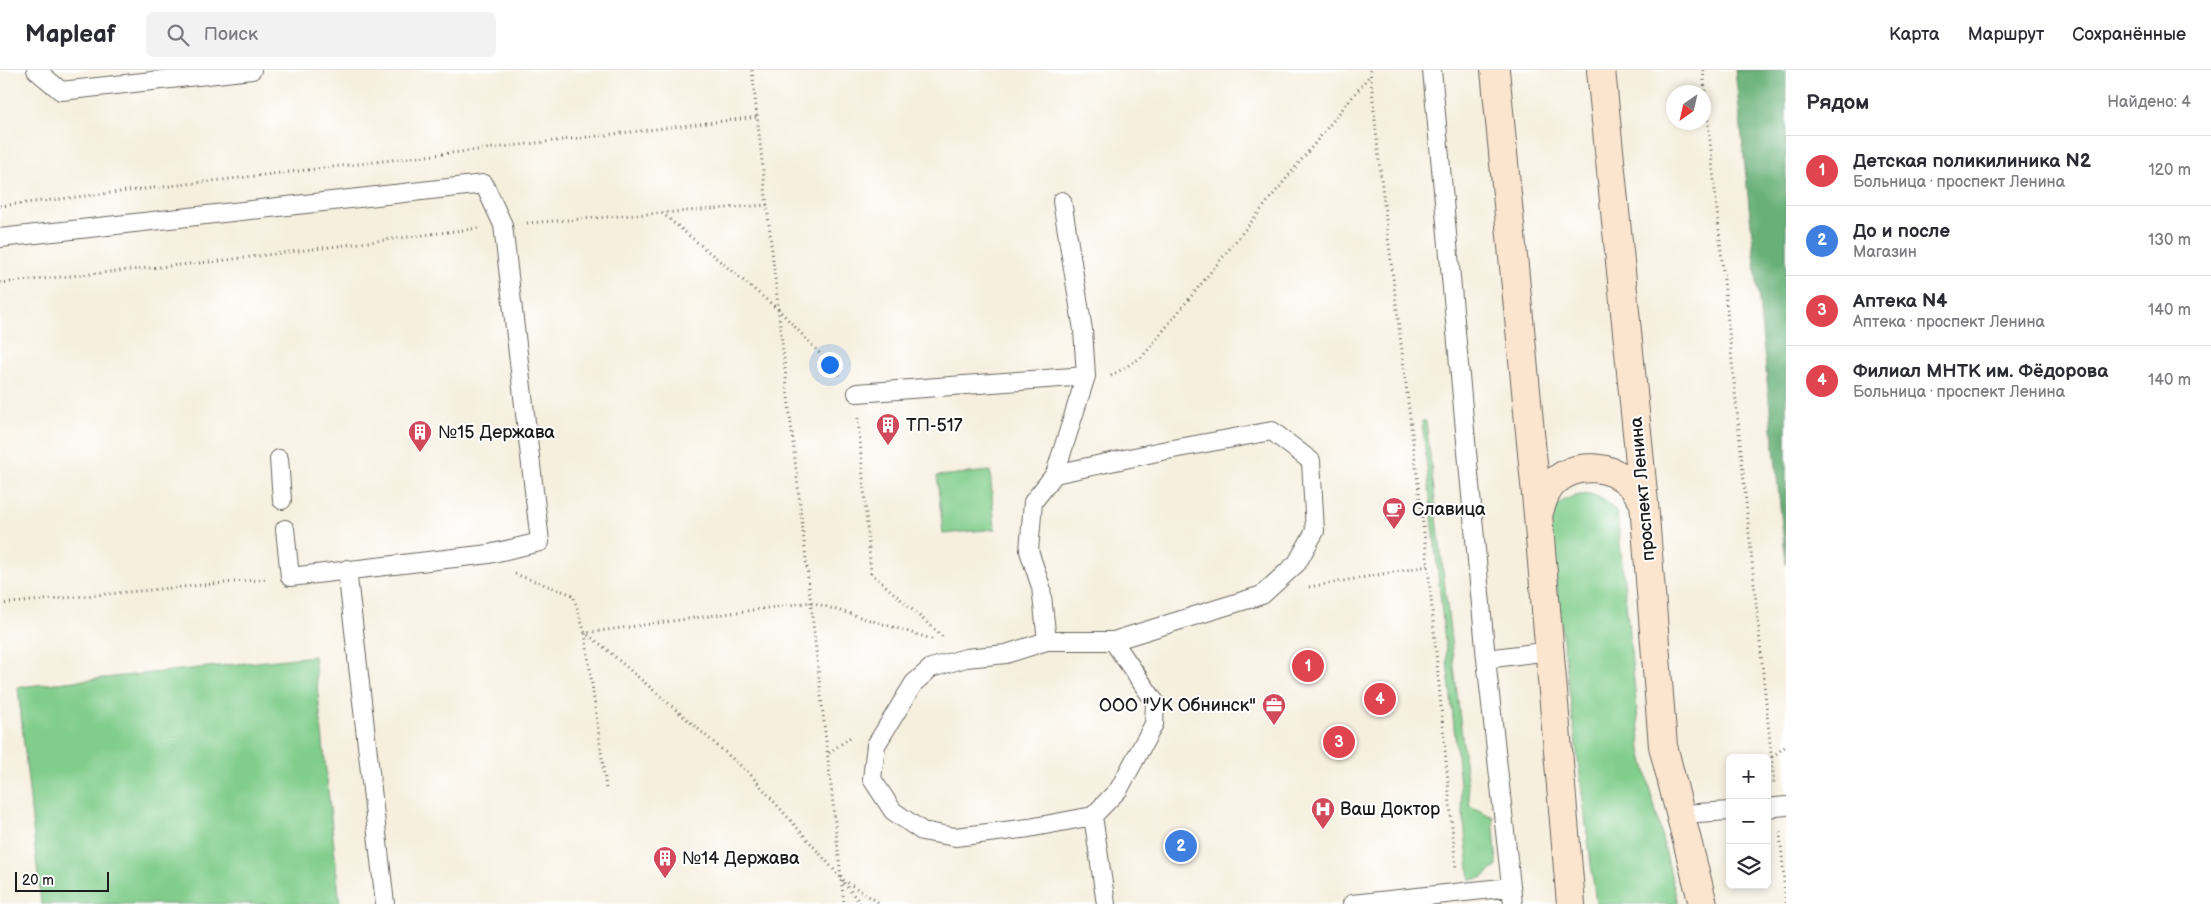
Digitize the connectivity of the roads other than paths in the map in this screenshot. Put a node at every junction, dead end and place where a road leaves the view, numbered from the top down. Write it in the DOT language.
graph roads {
  1 [pos="36,70"];
  2 [pos="252,70"];
  3 [pos="1432,70"];
  4 [pos="1494,70"];
  5 [pos="1601,70"];
  6 [pos="230,71"];
  7 [pos="1062,200"];
  8 [pos="0,238"];
  9 [pos="1086,376"];
  10 [pos="856,393"];
  11 [pos="279,459"];
  12 [pos="1055,474"];
  13 [pos="282,500"];
  14 [pos="1644,503"];
  15 [pos="1538,515"];
  16 [pos="285,529"];
  17 [pos="348,569"];
  18 [pos="1047,641"];
  19 [pos="1113,641"];
  20 [pos="1550,651"];
  21 [pos="1486,659"];
  22 [pos="1726,811"];
  23 [pos="1681,814"];
  24 [pos="1093,816"];
  25 [pos="1512,895"];
  26 [pos="385,904"];
  27 [pos="1106,904"];
  28 [pos="1352,904"];
  29 [pos="1571,904"];
  30 [pos="1703,904"];
  1 -- 6 [label="lane"];
  2 -- 6 [label="lane"];
  3 -- 21 [label="lane"];
  4 -- 15 [label="main road"];
  5 -- 14 [label="main road, проспект Ленина"];
  7 -- 9 [label="lane"];
  8 -- 17 [label="lane"];
  9 -- 10 [label="lane"];
  9 -- 12 [label="lane"];
  11 -- 13 [label="lane"];
  12 -- 18 [label="lane"];
  12 -- 19 [label="lane"];
  14 -- 15 [label="main road"];
  14 -- 23 [label="main road, проспект Ленина"];
  15 -- 20 [label="main road"];
  16 -- 17 [label="lane"];
  17 -- 26 [label="lane"];
  18 -- 19 [label="lane"];
  18 -- 24 [label="lane"];
  19 -- 24 [label="lane"];
  20 -- 21 [label="lane"];
  20 -- 29 [label="main road"];
  21 -- 25 [label="lane"];
  22 -- 23 [label="lane"];
  23 -- 30 [label="main road, проспект Ленина"];
  24 -- 27 [label="lane"];
  25 -- 28 [label="lane"];
}
